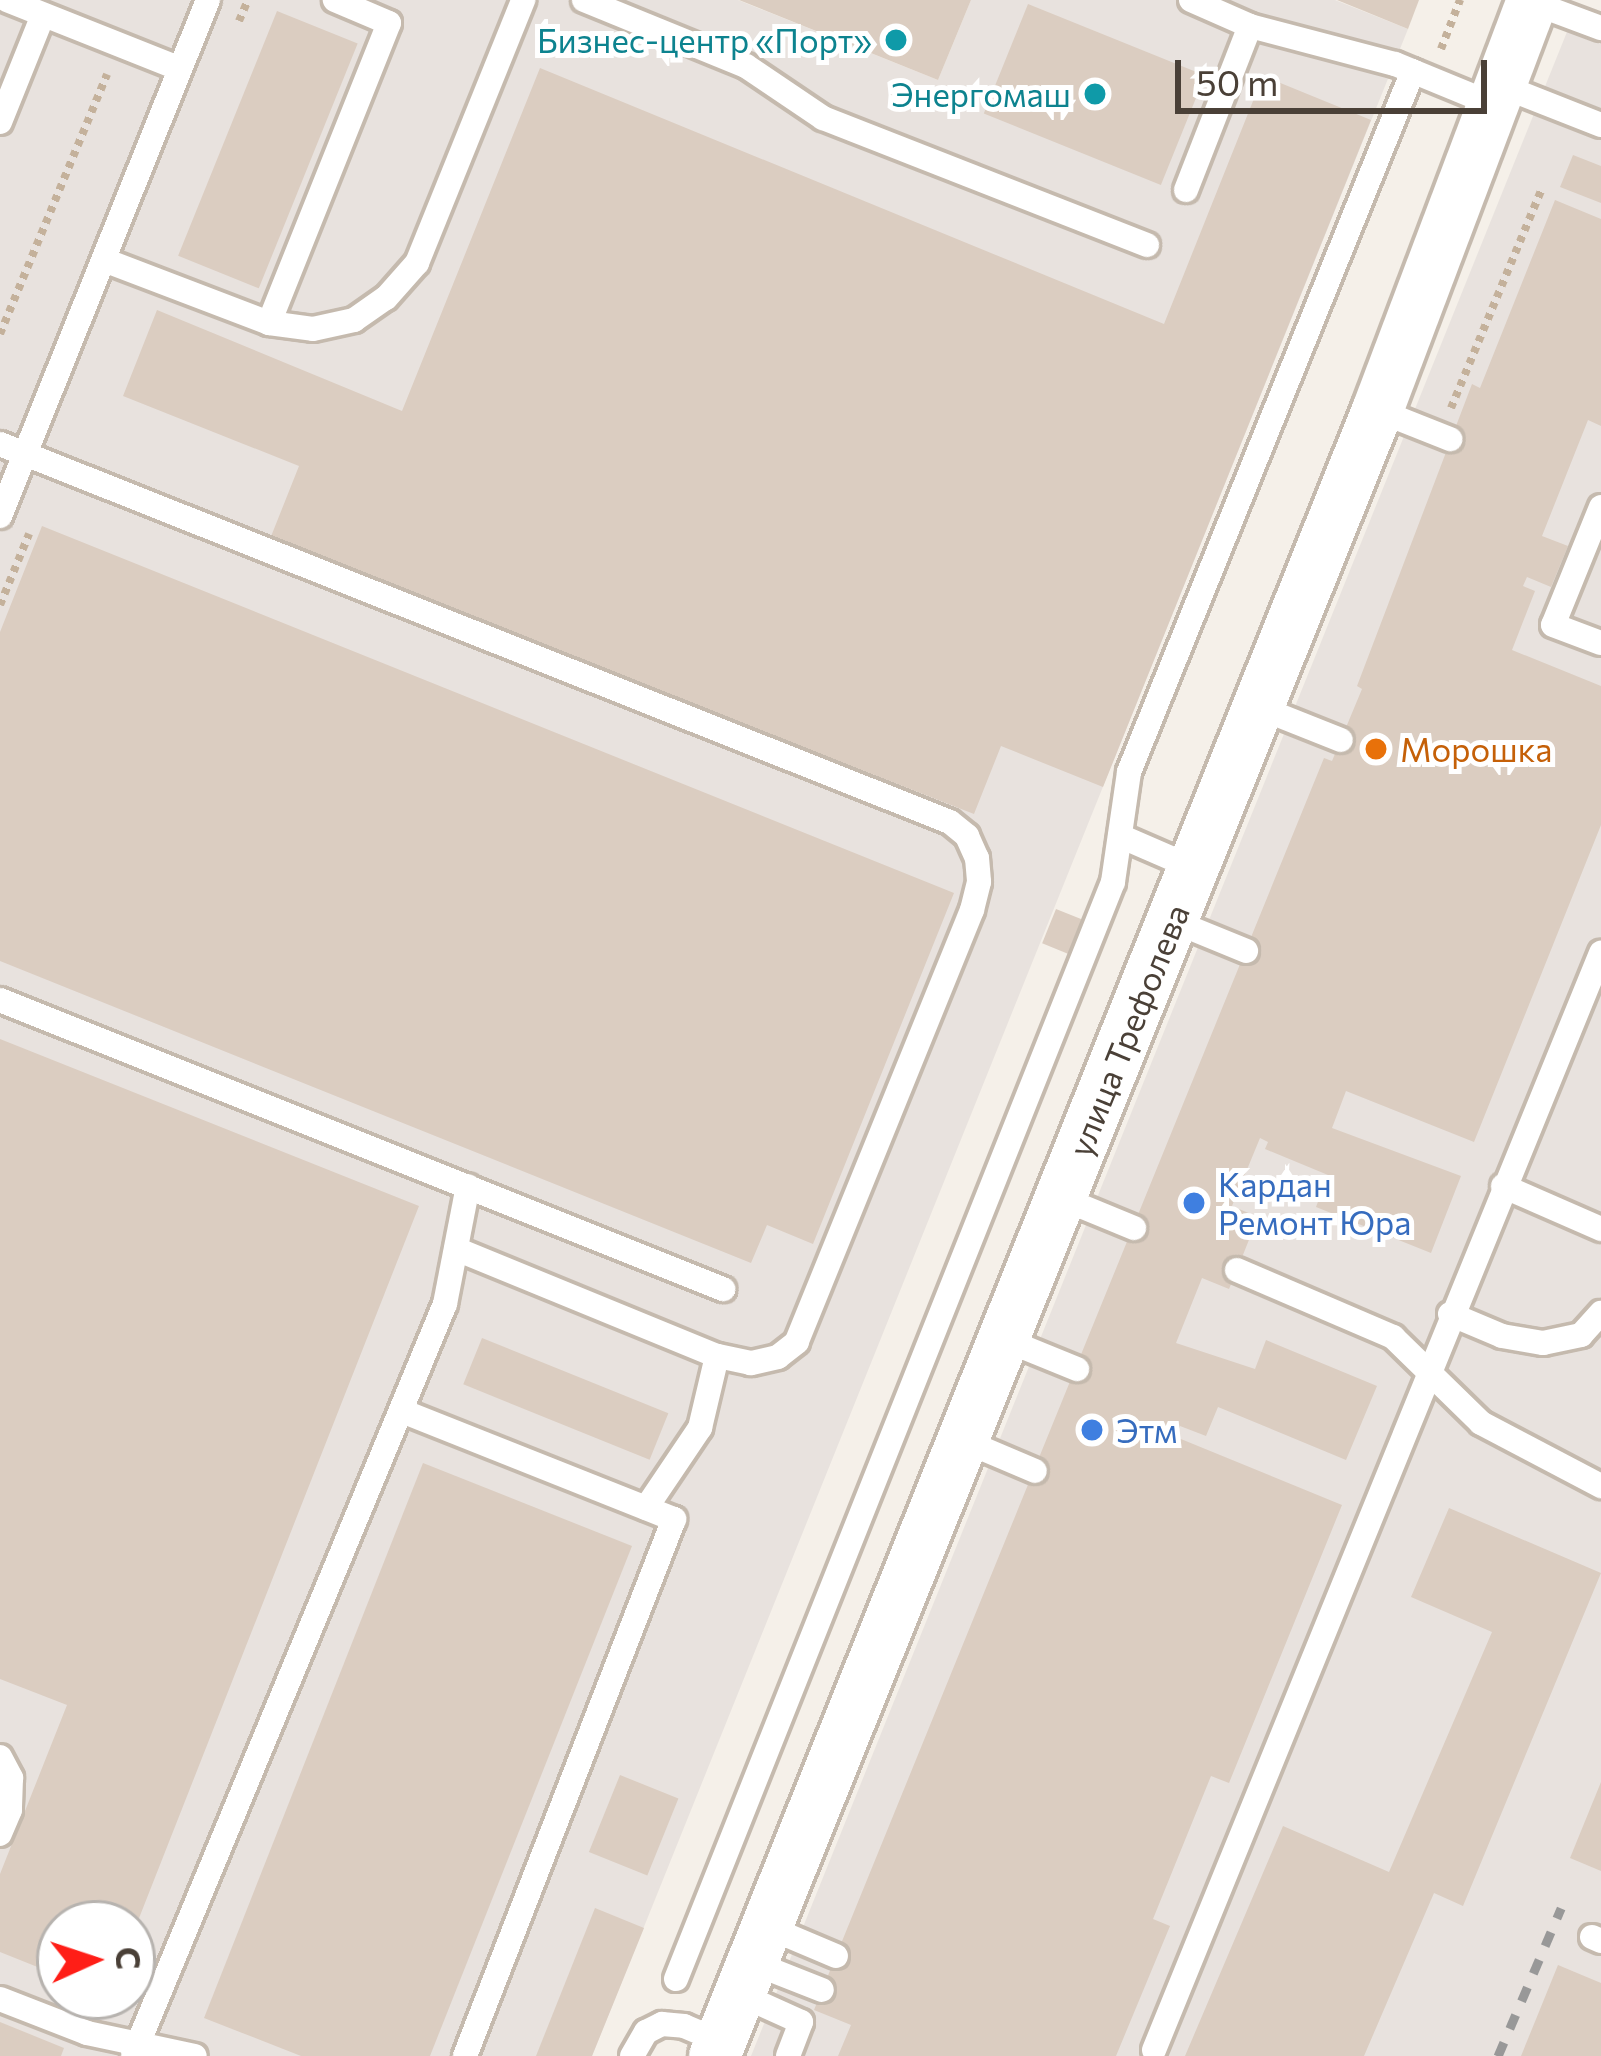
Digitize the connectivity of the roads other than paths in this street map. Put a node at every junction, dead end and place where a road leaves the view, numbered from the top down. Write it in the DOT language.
graph roads {
  1 [pos="8,0"];
  2 [pos="208,0"];
  3 [pos="335,0"];
  4 [pos="523,0"];
  5 [pos="584,0"];
  6 [pos="1191,0"];
  7 [pos="1532,1"];
  8 [pos="44,14"];
  9 [pos="1250,26"];
  10 [pos="1601,28"];
  11 [pos="180,69"];
  12 [pos="1413,71"];
  13 [pos="1498,95"];
  14 [pos="0,122"];
  15 [pos="1601,124"];
  16 [pos="1186,190"];
  17 [pos="1147,244"];
  18 [pos="104,260"];
  19 [pos="269,323"];
  20 [pos="1377,410"];
  21 [pos="1445,436"];
  22 [pos="0,444"];
  23 [pos="25,454"];
  24 [pos="1601,507"];
  25 [pos="0,516"];
  26 [pos="1601,644"];
  27 [pos="1258,706"];
  28 [pos="1341,740"];
  29 [pos="1120,836"];
  30 [pos="1193,868"];
  31 [pos="1173,921"];
  32 [pos="1246,951"];
  33 [pos="1601,953"];
  34 [pos="0,1000"];
  35 [pos="468,1186"];
  36 [pos="1503,1186"];
  37 [pos="1060,1198"];
  38 [pos="1598,1219"];
  39 [pos="1135,1228"];
  40 [pos="456,1249"];
  41 [pos="1237,1270"];
  42 [pos="723,1289"];
  43 [pos="1601,1313"];
  44 [pos="1450,1314"];
  45 [pos="1004,1339"];
  46 [pos="717,1356"];
  47 [pos="1076,1369"];
  48 [pos="1430,1376"];
  49 [pos="402,1411"];
  50 [pos="962,1440"];
  51 [pos="1035,1471"];
  52 [pos="1601,1486"];
  53 [pos="646,1508"];
  54 [pos="0,1756"];
  55 [pos="0,1834"];
  56 [pos="836,1956"];
  57 [pos="752,1961"];
  58 [pos="676,1979"];
  59 [pos="822,1990"];
  60 [pos="0,1999"];
  61 [pos="717,2048"];
  62 [pos="136,2050"];
  63 [pos="1154,2050"];
  64 [pos="195,2056"];
  65 [pos="465,2056"];
  66 [pos="632,2056"];
  67 [pos="788,2056"];
  1 -- 8 [label="lane"];
  2 -- 11 [label="lane"];
  3 -- 19 [label="lane"];
  4 -- 19 [label="lane"];
  5 -- 17 [label="lane"];
  6 -- 9 [label="lane"];
  7 -- 10 [label="lane"];
  7 -- 13 [label="street, улица Трефолева"];
  8 -- 11 [label="lane"];
  8 -- 14 [label="lane"];
  9 -- 12 [label="lane"];
  9 -- 16 [label="lane"];
  11 -- 18 [label="lane"];
  12 -- 13 [label="lane"];
  12 -- 29 [label="lane"];
  13 -- 15 [label="lane"];
  13 -- 20 [label="street, улица Трефолева"];
  18 -- 19 [label="lane"];
  18 -- 23 [label="lane"];
  20 -- 21 [label="lane"];
  20 -- 27 [label="street, улица Трефолева"];
  22 -- 23 [label="lane"];
  23 -- 25 [label="lane"];
  23 -- 46 [label="lane"];
  24 -- 26 [label="lane"];
  27 -- 28 [label="lane"];
  27 -- 30 [label="street, улица Трефолева"];
  29 -- 30 [label="lane"];
  29 -- 58 [label="lane"];
  30 -- 31 [label="street, улица Трефолева"];
  31 -- 32 [label="lane"];
  31 -- 37 [label="street, улица Трефолева"];
  33 -- 36 [label="lane"];
  34 -- 35 [label="lane"];
  35 -- 40 [label="lane"];
  35 -- 42 [label="lane"];
  36 -- 38 [label="lane"];
  36 -- 44 [label="lane"];
  37 -- 39 [label="lane"];
  37 -- 45 [label="street, улица Трефолева"];
  40 -- 46 [label="lane"];
  40 -- 49 [label="lane"];
  41 -- 48 [label="lane"];
  43 -- 44 [label="lane"];
  44 -- 48 [label="lane"];
  45 -- 47 [label="lane"];
  45 -- 50 [label="street, улица Трефолева"];
  46 -- 53 [label="lane"];
  48 -- 52 [label="lane"];
  48 -- 63 [label="lane"];
  49 -- 53 [label="lane"];
  49 -- 62 [label="lane"];
  50 -- 51 [label="lane"];
  50 -- 57 [label="street, улица Трефолева"];
  53 -- 65 [label="lane"];
  54 -- 55 [label="lane"];
  56 -- 57 [label="lane"];
  57 -- 59 [label="lane"];
  57 -- 61 [label="street, улица Трефолева"];
  57 -- 67 [label="lane"];
  60 -- 62 [label="lane"];
  61 -- 66 [label="lane"];
  62 -- 64 [label="lane"];
}
